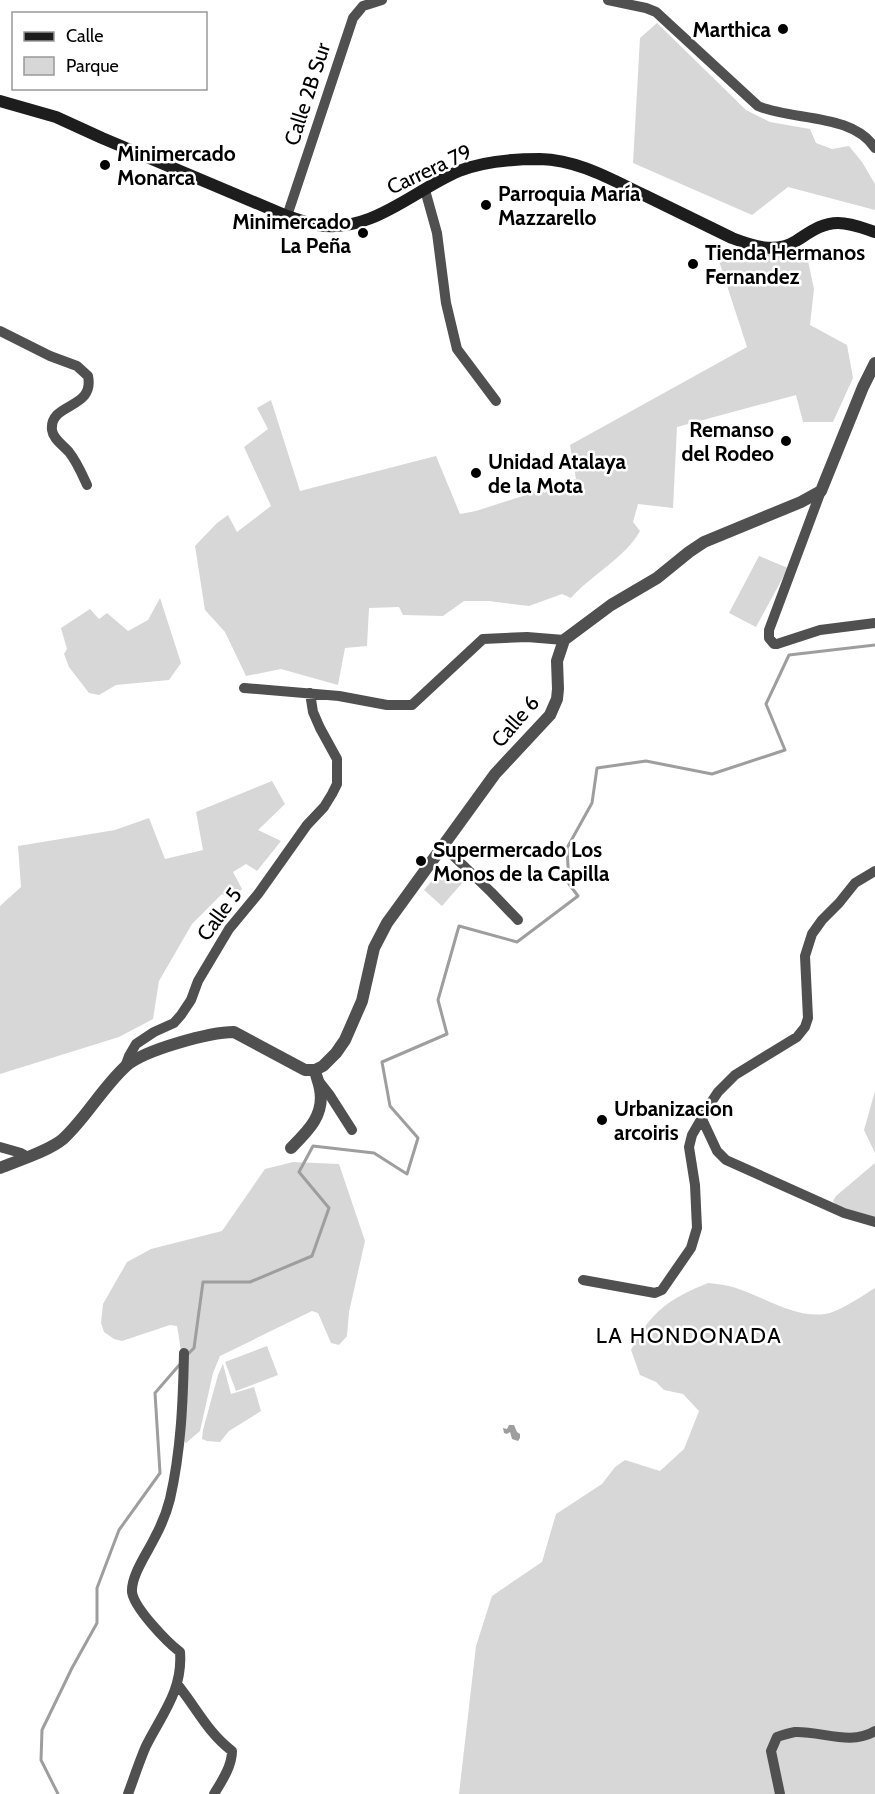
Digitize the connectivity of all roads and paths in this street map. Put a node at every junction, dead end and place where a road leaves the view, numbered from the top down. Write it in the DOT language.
graph roads {
  1 [pos="382,0"];
  2 [pos="608,0"];
  3 [pos="0,101"];
  4 [pos="875,148"];
  5 [pos="425,190"];
  6 [pos="287,216"];
  7 [pos="875,232"];
  8 [pos="0,332"];
  9 [pos="875,363"];
  10 [pos="496,401"];
  11 [pos="87,485"];
  12 [pos="821,491"];
  13 [pos="875,623"];
  14 [pos="564,640"];
  15 [pos="244,688"];
  16 [pos="310,693"];
  17 [pos="443,846"];
  18 [pos="875,871"];
  19 [pos="518,920"];
  20 [pos="126,1067"];
  21 [pos="316,1074"];
  22 [pos="702,1119"];
  23 [pos="352,1130"];
  24 [pos="0,1147"];
  25 [pos="291,1148"];
  26 [pos="28,1157"];
  27 [pos="0,1168"];
  28 [pos="875,1222"];
  29 [pos="583,1280"];
  30 [pos="184,1353"];
  31 [pos="177,1684"];
  32 [pos="875,1731"];
  33 [pos="128,1794"];
  34 [pos="214,1794"];
  35 [pos="780,1794"];
  1 -- 6 [label="street, Calle 2B Sur"];
  2 -- 4 [label="street"];
  3 -- 6 [label="main road, Carrera 79"];
  5 -- 6 [label="main road, Carrera 79"];
  5 -- 7 [label="main road, Carrera 79"];
  5 -- 10 [label="street"];
  8 -- 11 [label="street"];
  9 -- 12 [label="street"];
  12 -- 13 [label="street"];
  12 -- 14 [label="street"];
  14 -- 16 [label="street"];
  14 -- 17 [label="street, Calle 6"];
  15 -- 16 [label="street"];
  16 -- 20 [label="street, Calle 5"];
  17 -- 19 [label="street"];
  17 -- 21 [label="street, Calle 6"];
  18 -- 22 [label="street"];
  20 -- 21 [label="street"];
  20 -- 26 [label="street"];
  21 -- 23 [label="street"];
  21 -- 25 [label="street"];
  22 -- 28 [label="street"];
  22 -- 29 [label="street"];
  24 -- 26 [label="street"];
  26 -- 27 [label="street"];
  30 -- 31 [label="street"];
  31 -- 33 [label="street"];
  31 -- 34 [label="street"];
  32 -- 35 [label="street"];
}
